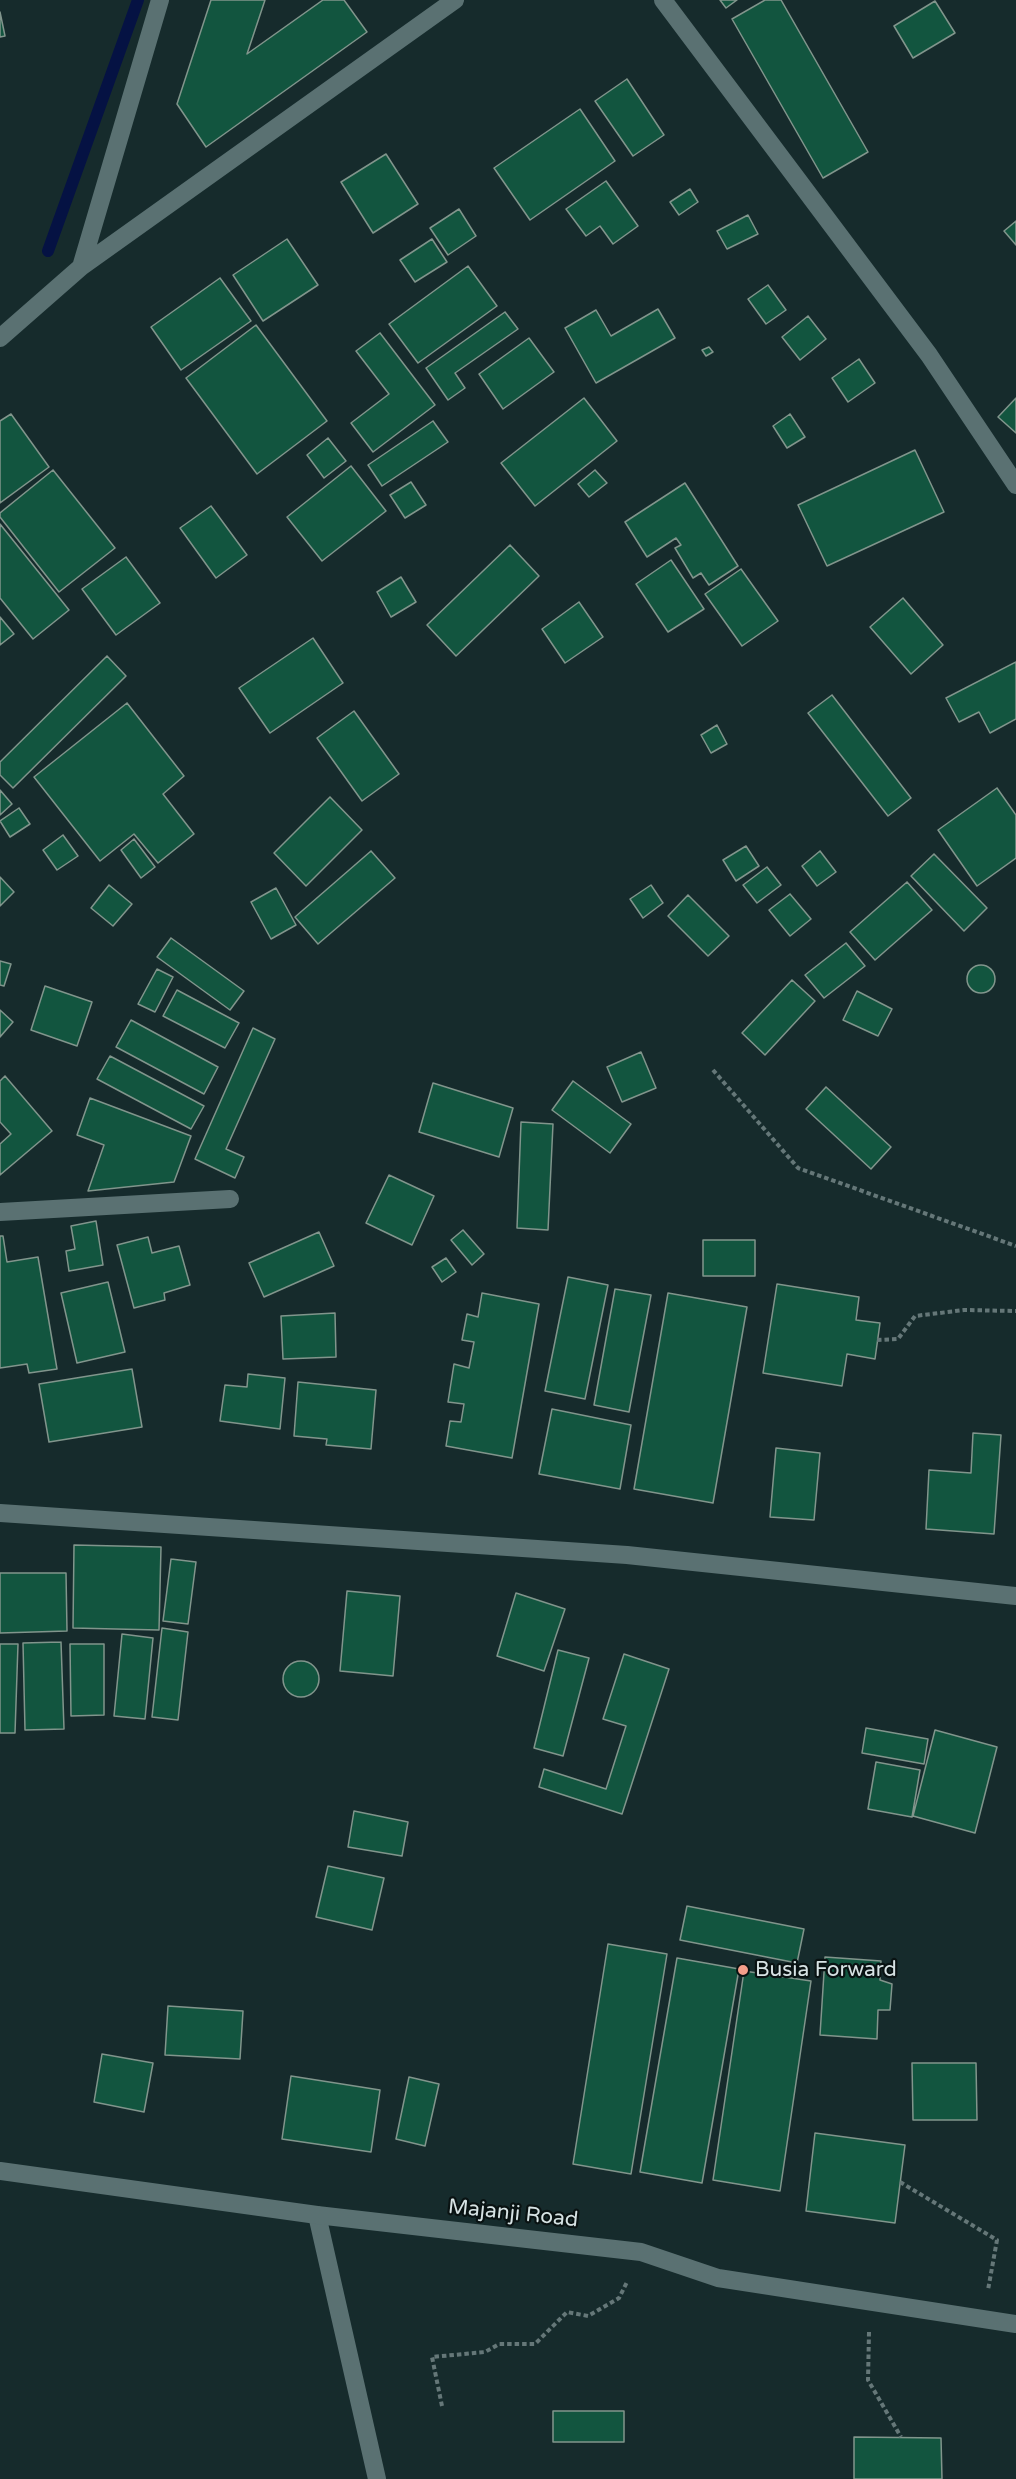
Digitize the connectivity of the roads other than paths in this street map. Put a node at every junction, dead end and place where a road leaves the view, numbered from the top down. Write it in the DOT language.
graph roads {
  1 [pos="160,0"];
  2 [pos="455,0"];
  3 [pos="663,0"];
  4 [pos="81,267"];
  5 [pos="0,338"];
  6 [pos="1016,484"];
  7 [pos="230,1199"];
  8 [pos="0,1212"];
  9 [pos="0,1513"];
  10 [pos="1016,1596"];
  11 [pos="0,2171"];
  12 [pos="317,2215"];
  13 [pos="1016,2325"];
  14 [pos="377,2479"];
  1 -- 4 [label="street"];
  2 -- 4 [label="street"];
  3 -- 6 [label="street"];
  4 -- 5 [label="street"];
  7 -- 8 [label="street"];
  9 -- 10 [label="street"];
  11 -- 12 [label="street, Majanji Road"];
  12 -- 13 [label="street, Majanji Road"];
  12 -- 14 [label="street"];
}
